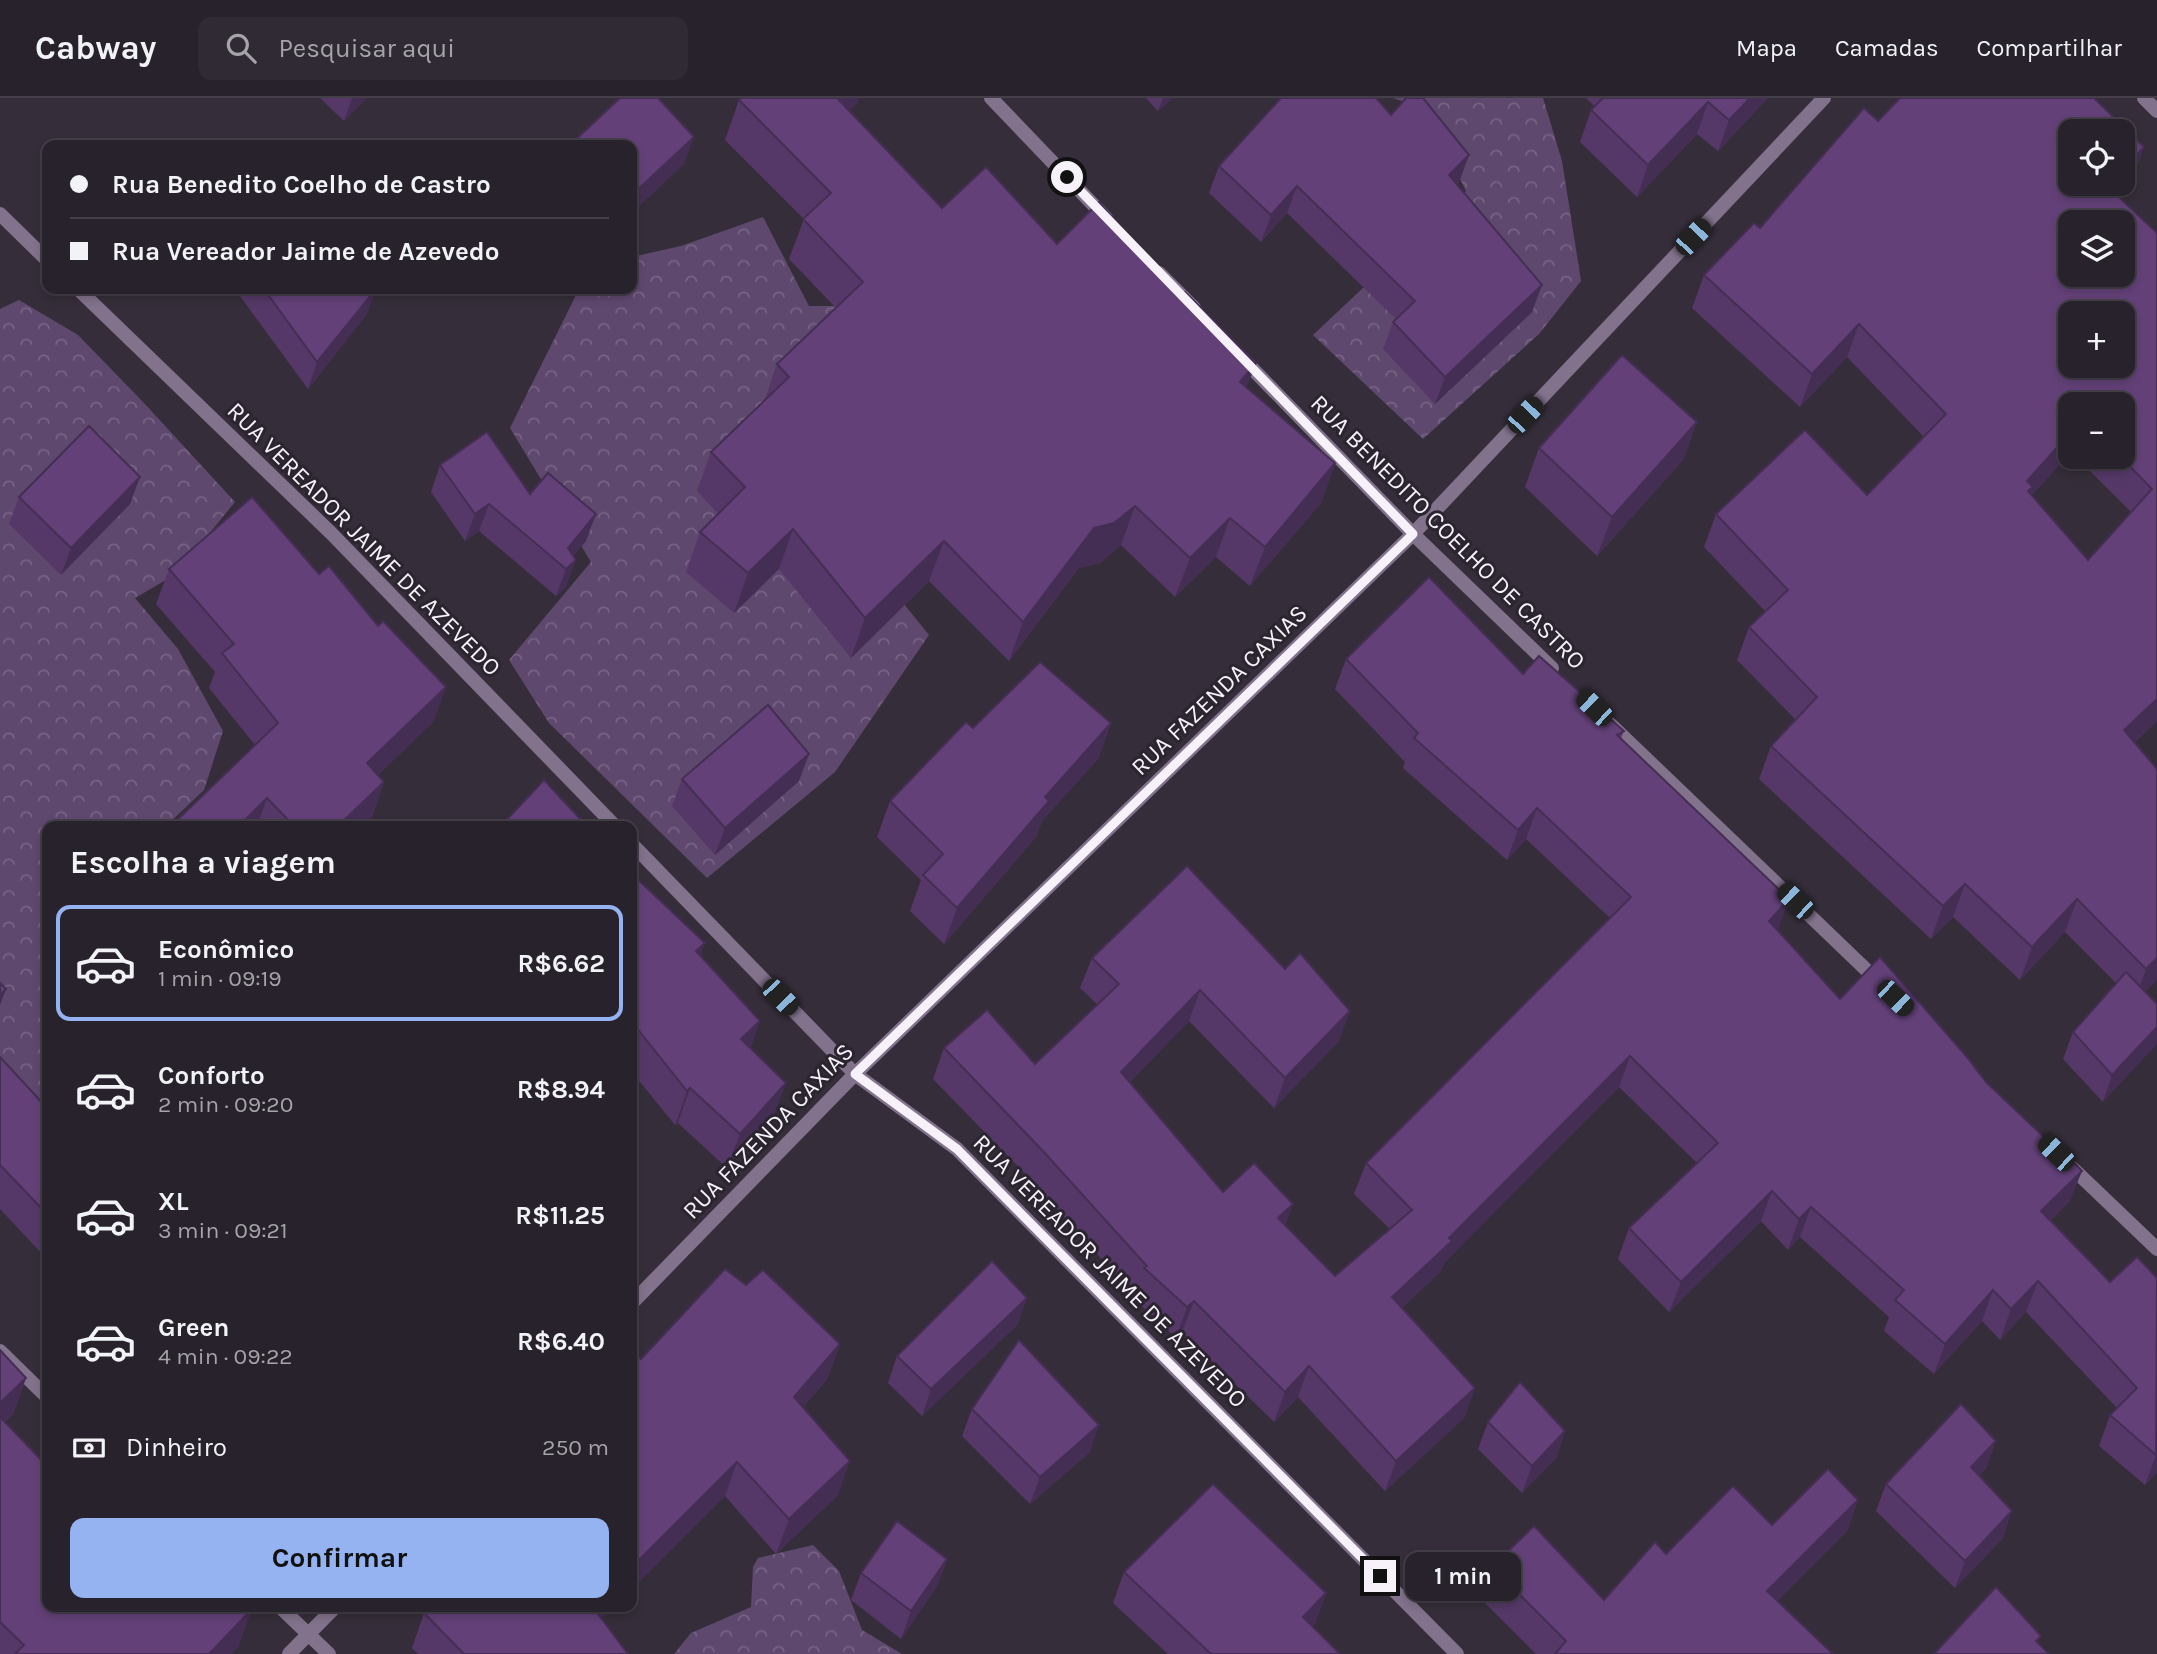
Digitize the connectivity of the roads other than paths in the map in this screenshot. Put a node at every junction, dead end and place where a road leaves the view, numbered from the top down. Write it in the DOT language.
graph roads {
  1 [pos="991,98"];
  2 [pos="1824,98"];
  3 [pos="2144,98"];
  4 [pos="2157,111"];
  5 [pos="0,214"];
  6 [pos="1115,227"];
  7 [pos="42,255"];
  8 [pos="1154,267"];
  9 [pos="83,294"];
  10 [pos="1202,316"];
  11 [pos="1230,346"];
  12 [pos="1413,534"];
  13 [pos="1563,679"];
  14 [pos="1594,708"];
  15 [pos="610,821"];
  16 [pos="637,849"];
  17 [pos="1895,998"];
  18 [pos="855,1074"];
  19 [pos="2056,1153"];
  20 [pos="2157,1249"];
  21 [pos="637,1298"];
  22 [pos="0,1351"];
  23 [pos="42,1392"];
  24 [pos="285,1612"];
  25 [pos="330,1612"];
  26 [pos="309,1634"];
  27 [pos="289,1654"];
  28 [pos="329,1654"];
  29 [pos="1457,1654"];
  1 -- 6 [label="street"];
  2 -- 12 [label="street, RUA FAZENDA CAXIAS"];
  3 -- 4 [label="street"];
  5 -- 7 [label="street"];
  8 -- 10 [label="street"];
  9 -- 15 [label="street, RUA VEREADOR JAIME DE AZEVEDO"];
  11 -- 12 [label="street, RUA BENEDITO COELHO DE CASTRO"];
  12 -- 13 [label="street, RUA BENEDITO COELHO DE CASTRO"];
  12 -- 18 [label="street, RUA FAZENDA CAXIAS"];
  14 -- 17 [label="street"];
  16 -- 18 [label="street, RUA VEREADOR JAIME DE AZEVEDO"];
  18 -- 21 [label="street, RUA FAZENDA CAXIAS"];
  18 -- 29 [label="street, RUA VEREADOR JAIME DE AZEVEDO"];
  19 -- 20 [label="street"];
  22 -- 23 [label="street"];
  24 -- 26 [label="street"];
  25 -- 26 [label="street"];
  26 -- 27 [label="street"];
  26 -- 28 [label="street"];
}
